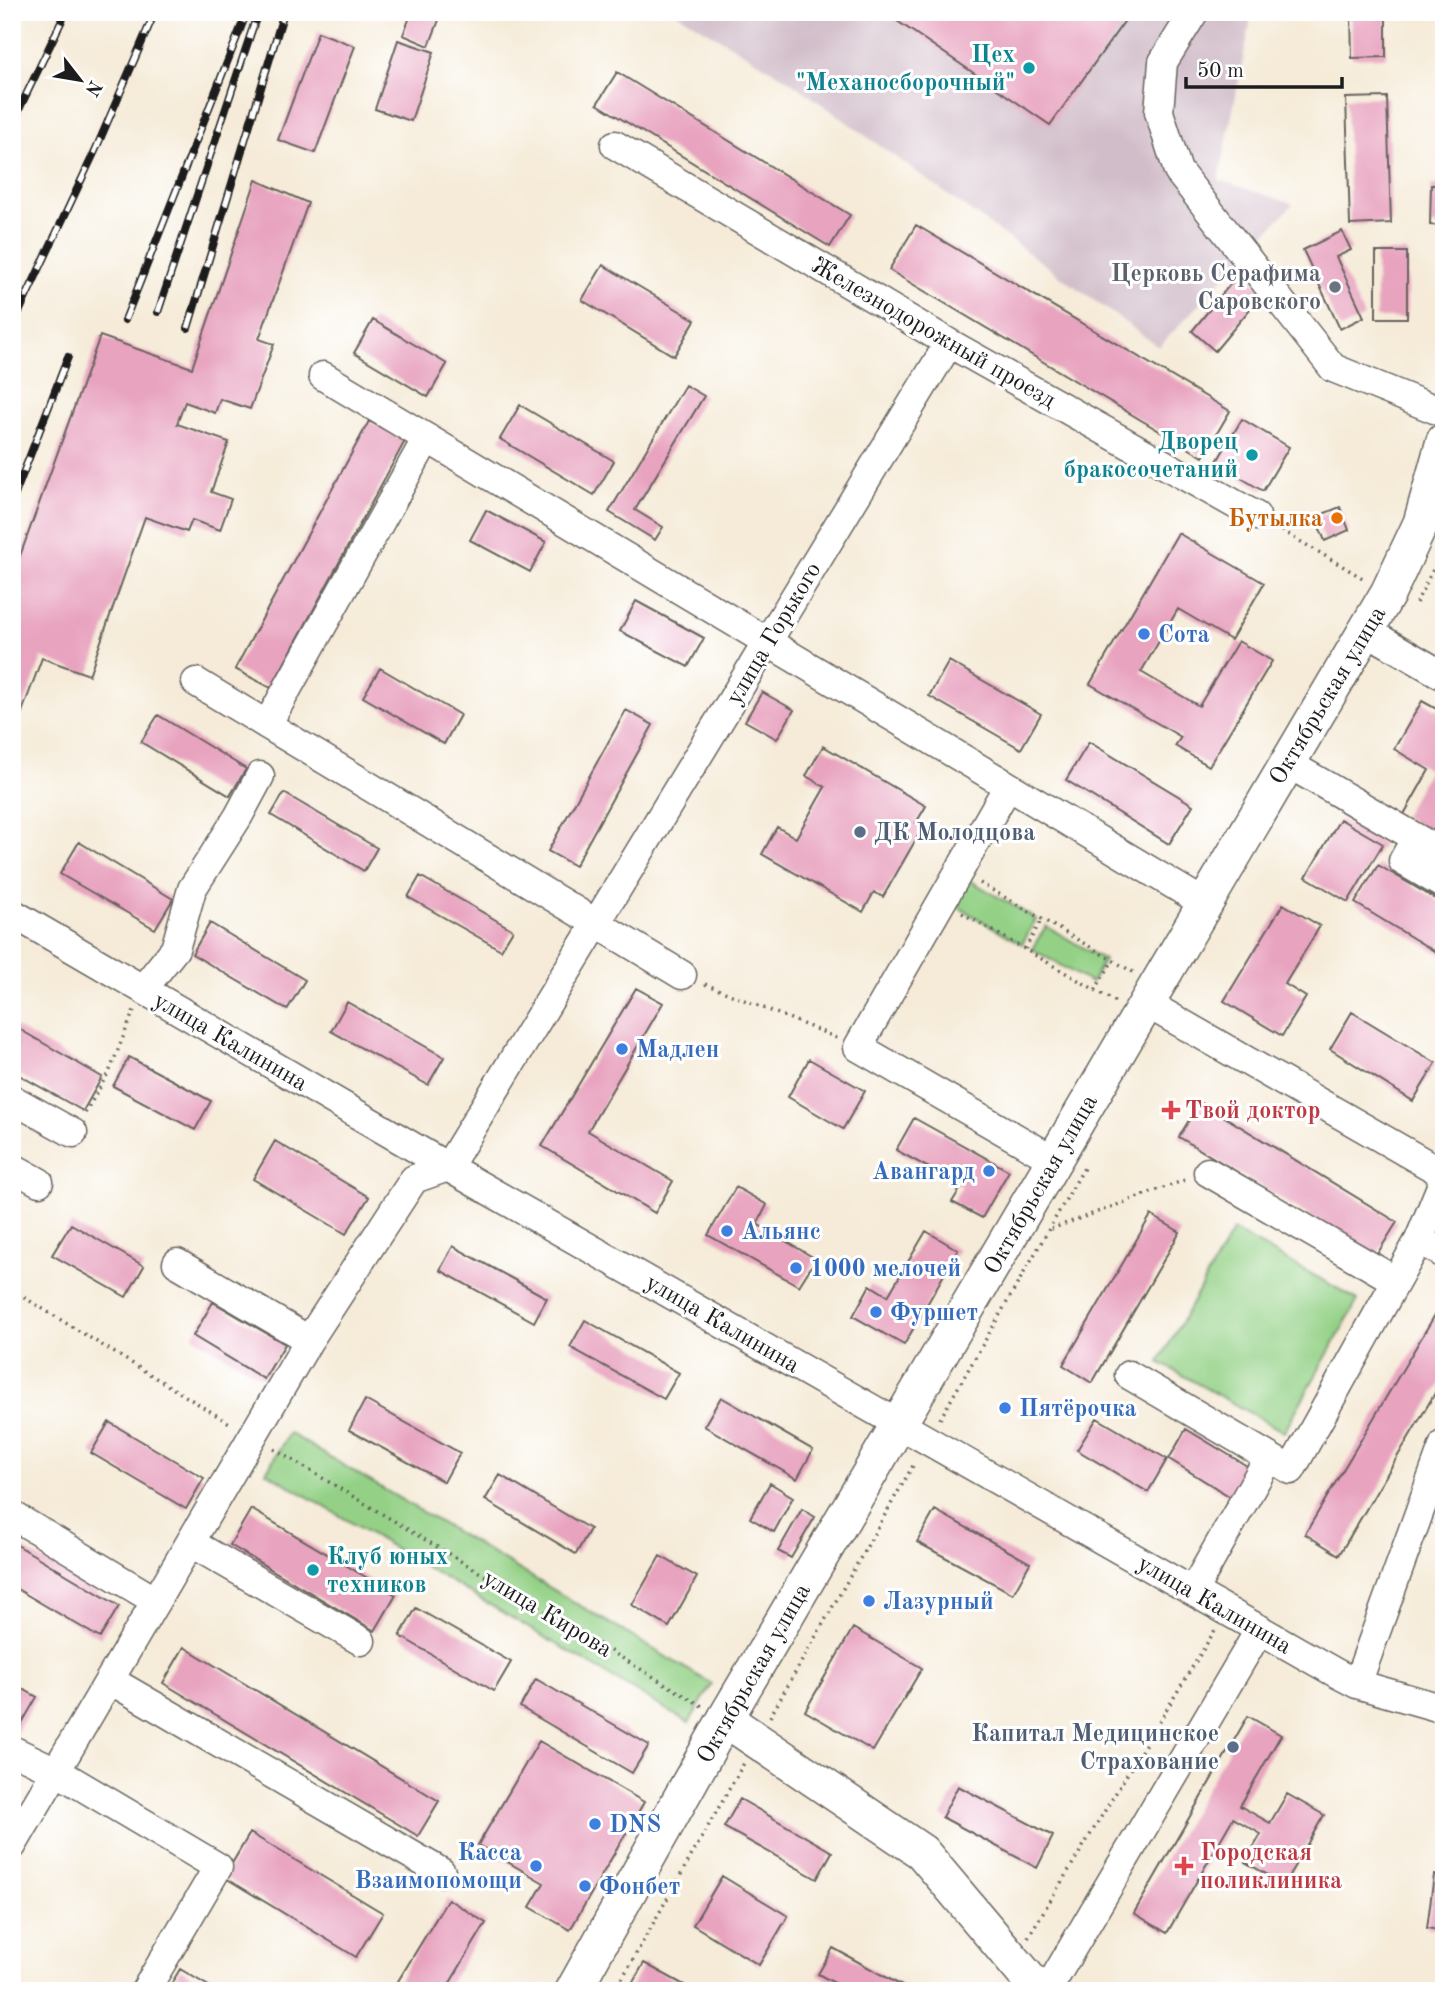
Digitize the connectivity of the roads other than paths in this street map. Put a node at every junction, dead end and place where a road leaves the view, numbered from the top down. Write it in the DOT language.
graph roads {
  1 [pos="1194,12"];
  2 [pos="615,145"];
  3 [pos="949,343"];
  4 [pos="323,376"];
  5 [pos="1444,413"];
  6 [pos="427,438"];
  7 [pos="1444,441"];
  8 [pos="1256,516"];
  9 [pos="1378,638"];
  10 [pos="768,643"];
  11 [pos="1444,676"];
  12 [pos="196,682"];
  13 [pos="267,725"];
  14 [pos="1287,763"];
  15 [pos="260,776"];
  16 [pos="1008,786"];
  17 [pos="1416,838"];
  18 [pos="1444,855"];
  19 [pos="1444,885"];
  20 [pos="1204,903"];
  21 [pos="12,914"];
  22 [pos="596,922"];
  23 [pos="682,975"];
  24 [pos="143,989"];
  25 [pos="1147,1001"];
  26 [pos="12,1099"];
  27 [pos="73,1133"];
  28 [pos="1054,1160"];
  29 [pos="12,1167"];
  30 [pos="448,1167"];
  31 [pos="1208,1172"];
  32 [pos="1444,1176"];
  33 [pos="39,1182"];
  34 [pos="1419,1240"];
  35 [pos="1444,1254"];
  36 [pos="177,1263"];
  37 [pos="1396,1281"];
  38 [pos="309,1340"];
  39 [pos="1129,1375"];
  40 [pos="914,1431"];
  41 [pos="1444,1444"];
  42 [pos="1269,1457"];
  43 [pos="12,1515"];
  44 [pos="191,1543"];
  45 [pos="1193,1591"];
  46 [pos="156,1601"];
  47 [pos="1260,1629"];
  48 [pos="361,1641"];
  49 [pos="110,1680"];
  50 [pos="1357,1684"];
  51 [pos="1444,1709"];
  52 [pos="725,1720"];
  53 [pos="12,1750"];
  54 [pos="56,1771"];
  55 [pos="12,1846"];
  56 [pos="441,1872"];
  57 [pos="145,1991"];
  58 [pos="573,1991"];
  59 [pos="1039,1991"];
  60 [pos="1047,1991"];
  1 -- 5 [label="street"];
  2 -- 3 [label="street, Железнодорожный проезд"];
  3 -- 8 [label="street, Железнодорожный проезд"];
  3 -- 10 [label="street, улица Горького"];
  4 -- 6 [label="street"];
  6 -- 10 [label="street"];
  6 -- 13 [label="street"];
  7 -- 9 [label="main road, Октябрьская улица"];
  9 -- 11 [label="street"];
  9 -- 14 [label="main road, Октябрьская улица"];
  10 -- 16 [label="street"];
  10 -- 22 [label="street, улица Горького"];
  12 -- 13 [label="street"];
  13 -- 22 [label="street"];
  14 -- 17 [label="street"];
  14 -- 20 [label="main road, Октябрьская улица"];
  15 -- 24 [label="street"];
  16 -- 20 [label="street"];
  16 -- 28 [label="street"];
  17 -- 18 [label="street"];
  17 -- 19 [label="street"];
  20 -- 25 [label="main road, Октябрьская улица"];
  21 -- 24 [label="street, улица Калинина"];
  22 -- 23 [label="street"];
  22 -- 30 [label="street, улица Горького"];
  24 -- 30 [label="street, улица Калинина"];
  25 -- 28 [label="main road, Октябрьская улица"];
  25 -- 32 [label="street"];
  26 -- 27 [label="street"];
  28 -- 40 [label="main road, Октябрьская улица"];
  29 -- 33 [label="street"];
  30 -- 38 [label="street"];
  30 -- 40 [label="street, улица Калинина"];
  31 -- 37 [label="street"];
  32 -- 34 [label="street"];
  34 -- 35 [label="street"];
  34 -- 37 [label="street"];
  36 -- 38 [label="street"];
  37 -- 42 [label="street"];
  38 -- 44 [label="street"];
  39 -- 42 [label="street"];
  40 -- 45 [label="street, улица Калинина"];
  40 -- 52 [label="main road, Октябрьская улица"];
  41 -- 50 [label="street"];
  42 -- 45 [label="street"];
  43 -- 46 [label="street"];
  44 -- 46 [label="street"];
  44 -- 48 [label="street"];
  45 -- 47 [label="street, улица Калинина"];
  46 -- 49 [label="street"];
  47 -- 50 [label="street, улица Калинина"];
  47 -- 60 [label="street"];
  49 -- 54 [label="street"];
  49 -- 56 [label="street"];
  50 -- 51 [label="street, улица Калинина"];
  52 -- 58 [label="main road, Октябрьская улица"];
  52 -- 59 [label="main road"];
  53 -- 54 [label="street"];
  54 -- 55 [label="street"];
  54 -- 57 [label="street"];
}
